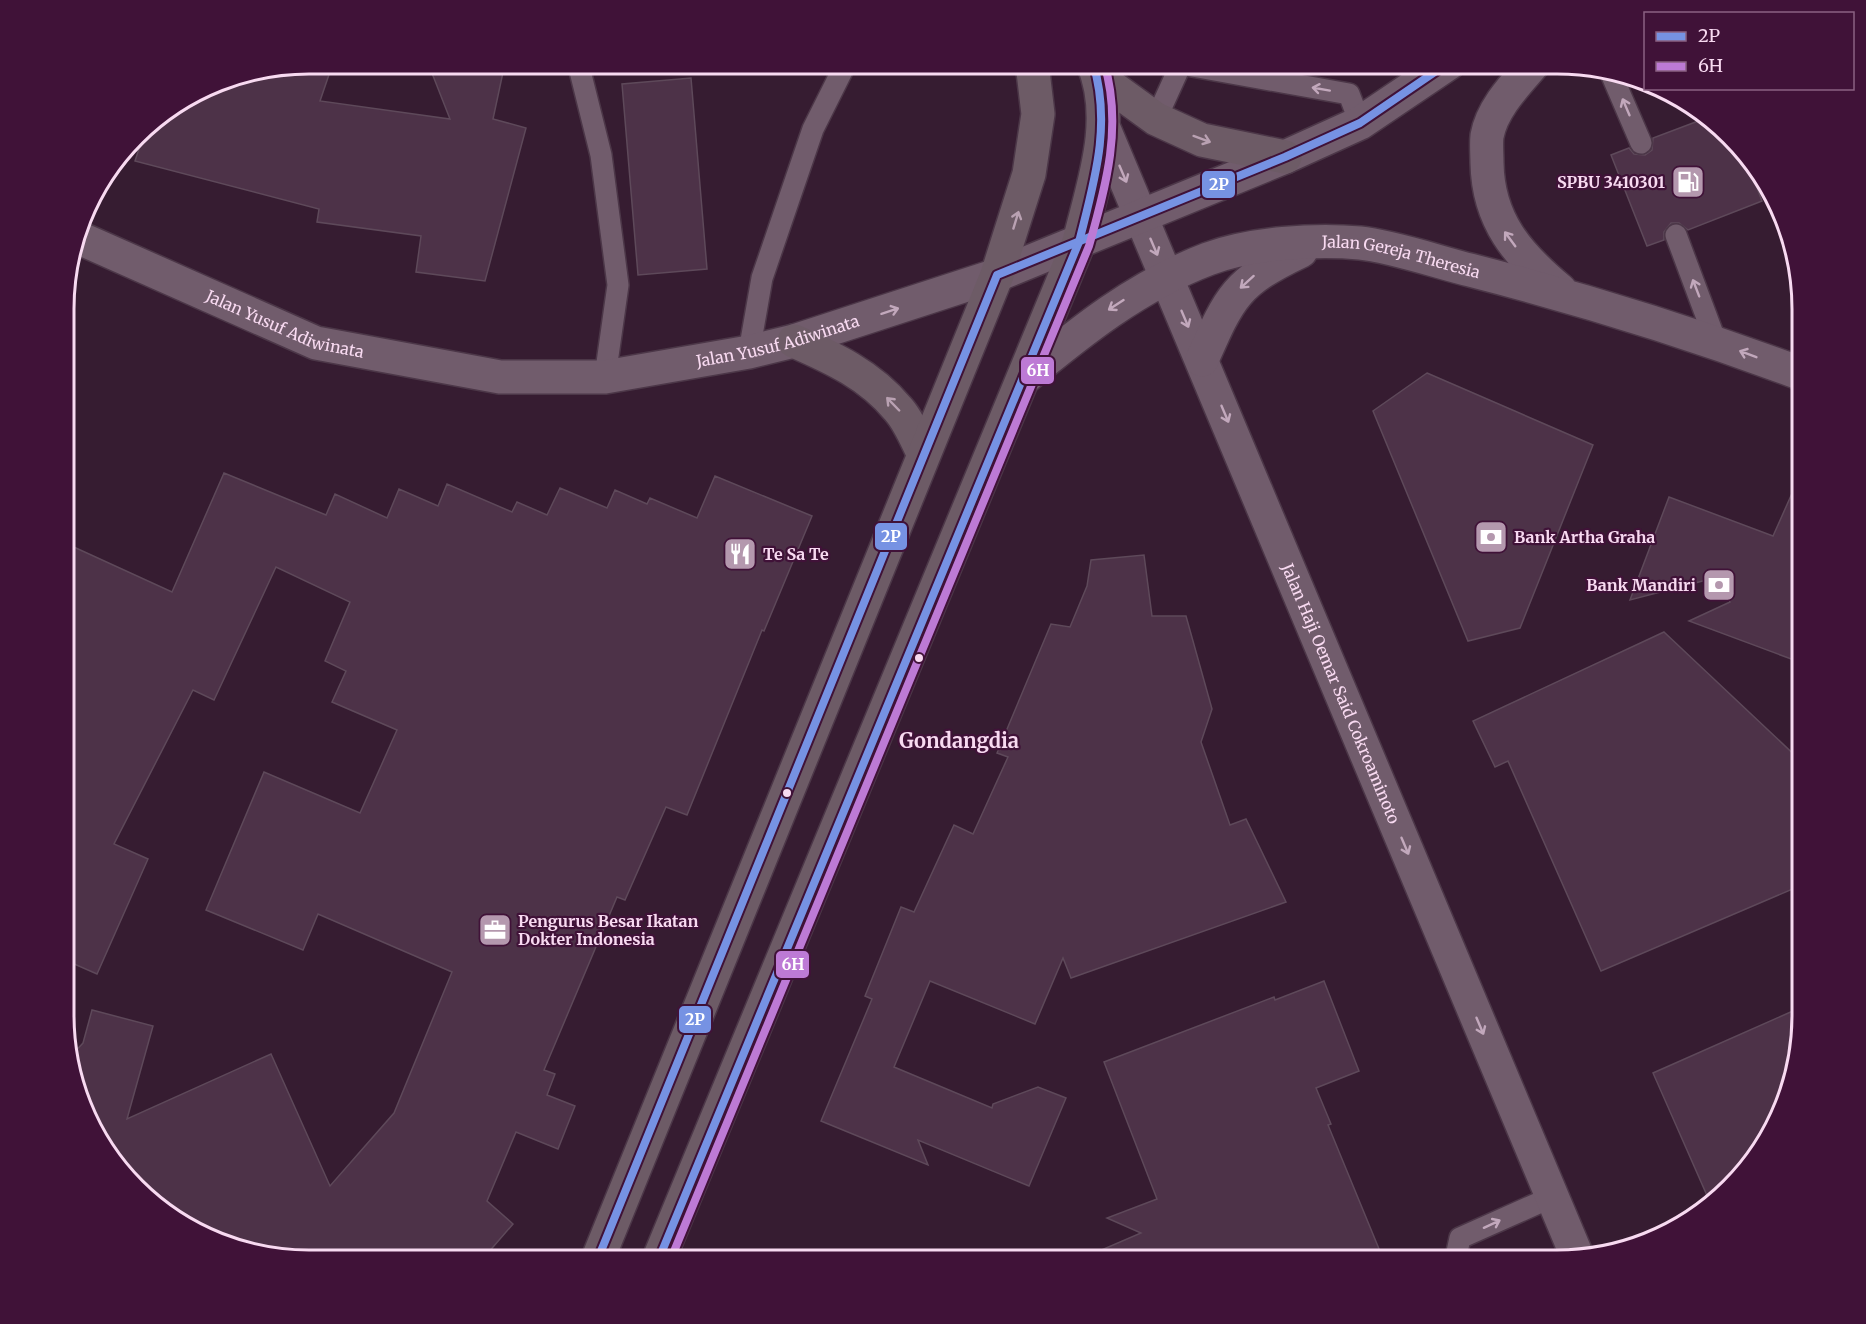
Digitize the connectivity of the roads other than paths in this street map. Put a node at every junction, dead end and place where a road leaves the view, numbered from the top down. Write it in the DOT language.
graph roads {
  1 [pos="581,74"];
  2 [pos="840,74"];
  3 [pos="1033,74"];
  4 [pos="1097,74"];
  5 [pos="1101,74"];
  6 [pos="1176,74"];
  7 [pos="1237,74"];
  8 [pos="1433,74"];
  9 [pos="1525,74"];
  10 [pos="1614,81"];
  11 [pos="1156,119"];
  12 [pos="1360,123"];
  13 [pos="1105,131"];
  14 [pos="1641,143"];
  15 [pos="1284,157"];
  16 [pos="1141,217"];
  17 [pos="1676,235"];
  18 [pos="84,240"];
  19 [pos="1079,242"];
  20 [pos="1316,243"];
  21 [pos="997,275"];
  22 [pos="1167,278"];
  23 [pos="1566,295"];
  24 [pos="794,341"];
  25 [pos="1716,342"];
  26 [pos="749,352"];
  27 [pos="1202,360"];
  28 [pos="1792,370"];
  29 [pos="605,377"];
  30 [pos="1023,379"];
  31 [pos="923,453"];
  32 [pos="1552,1197"];
  33 [pos="601,1250"];
  34 [pos="663,1250"];
  35 [pos="1458,1250"];
  36 [pos="1574,1250"];
  1 -- 29 [label="lane"];
  2 -- 26 [label="lane"];
  21 -- 3 [label="main road, one-way"];
  4 -- 13 [label="main road, Jalan Haji Oemar Said Cokroaminoto"];
  5 -- 11 [label="main road"];
  6 -- 11 [label="lane, one-way"];
  12 -- 7 [label="lane, one-way"];
  8 -- 12 [label="street, Jalan Yusuf Adiwinata"];
  23 -- 9 [label="street, one-way"];
  14 -- 10 [label="lane, one-way"];
  11 -- 15 [label="main road, one-way"];
  12 -- 15 [label="street, Jalan Yusuf Adiwinata"];
  13 -- 16 [label="street, Jalan Haji Oemar Said Cokroaminoto, one-way"];
  13 -- 19 [label="main road, Jalan Haji Oemar Said Cokroaminoto"];
  15 -- 16 [label="street, Jalan Yusuf Adiwinata"];
  16 -- 19 [label="street, Jalan Yusuf Adiwinata"];
  16 -- 22 [label="street, Jalan Haji Oemar Said Cokroaminoto, one-way"];
  25 -- 17 [label="lane, one-way"];
  18 -- 29 [label="street, Jalan Yusuf Adiwinata"];
  19 -- 21 [label="street, Jalan Yusuf Adiwinata"];
  19 -- 30 [label="main road, Jalan Haji Oemar Said Cokroaminoto"];
  20 -- 22 [label="street, Jalan Gereja Theresia"];
  20 -- 23 [label="street, Jalan Gereja Theresia"];
  20 -- 27 [label="street, one-way"];
  24 -- 21 [label="street, Jalan Yusuf Adiwinata, one-way"];
  21 -- 31 [label="main road"];
  22 -- 27 [label="street, Jalan Haji Oemar Said Cokroaminoto, one-way"];
  22 -- 30 [label="street, Jalan Gereja Theresia, one-way"];
  23 -- 25 [label="street, Jalan Gereja Theresia"];
  24 -- 26 [label="street, Jalan Yusuf Adiwinata"];
  31 -- 24 [label="main road, one-way"];
  28 -- 25 [label="street, Jalan Gereja Theresia, one-way"];
  26 -- 29 [label="street, Jalan Yusuf Adiwinata"];
  27 -- 32 [label="street, Jalan Haji Oemar Said Cokroaminoto, one-way"];
  30 -- 34 [label="main road, Jalan Haji Oemar Said Cokroaminoto"];
  31 -- 33 [label="main road"];
  35 -- 32 [label="lane, one-way"];
  32 -- 36 [label="street, Jalan Haji Oemar Said Cokroaminoto"];
}
